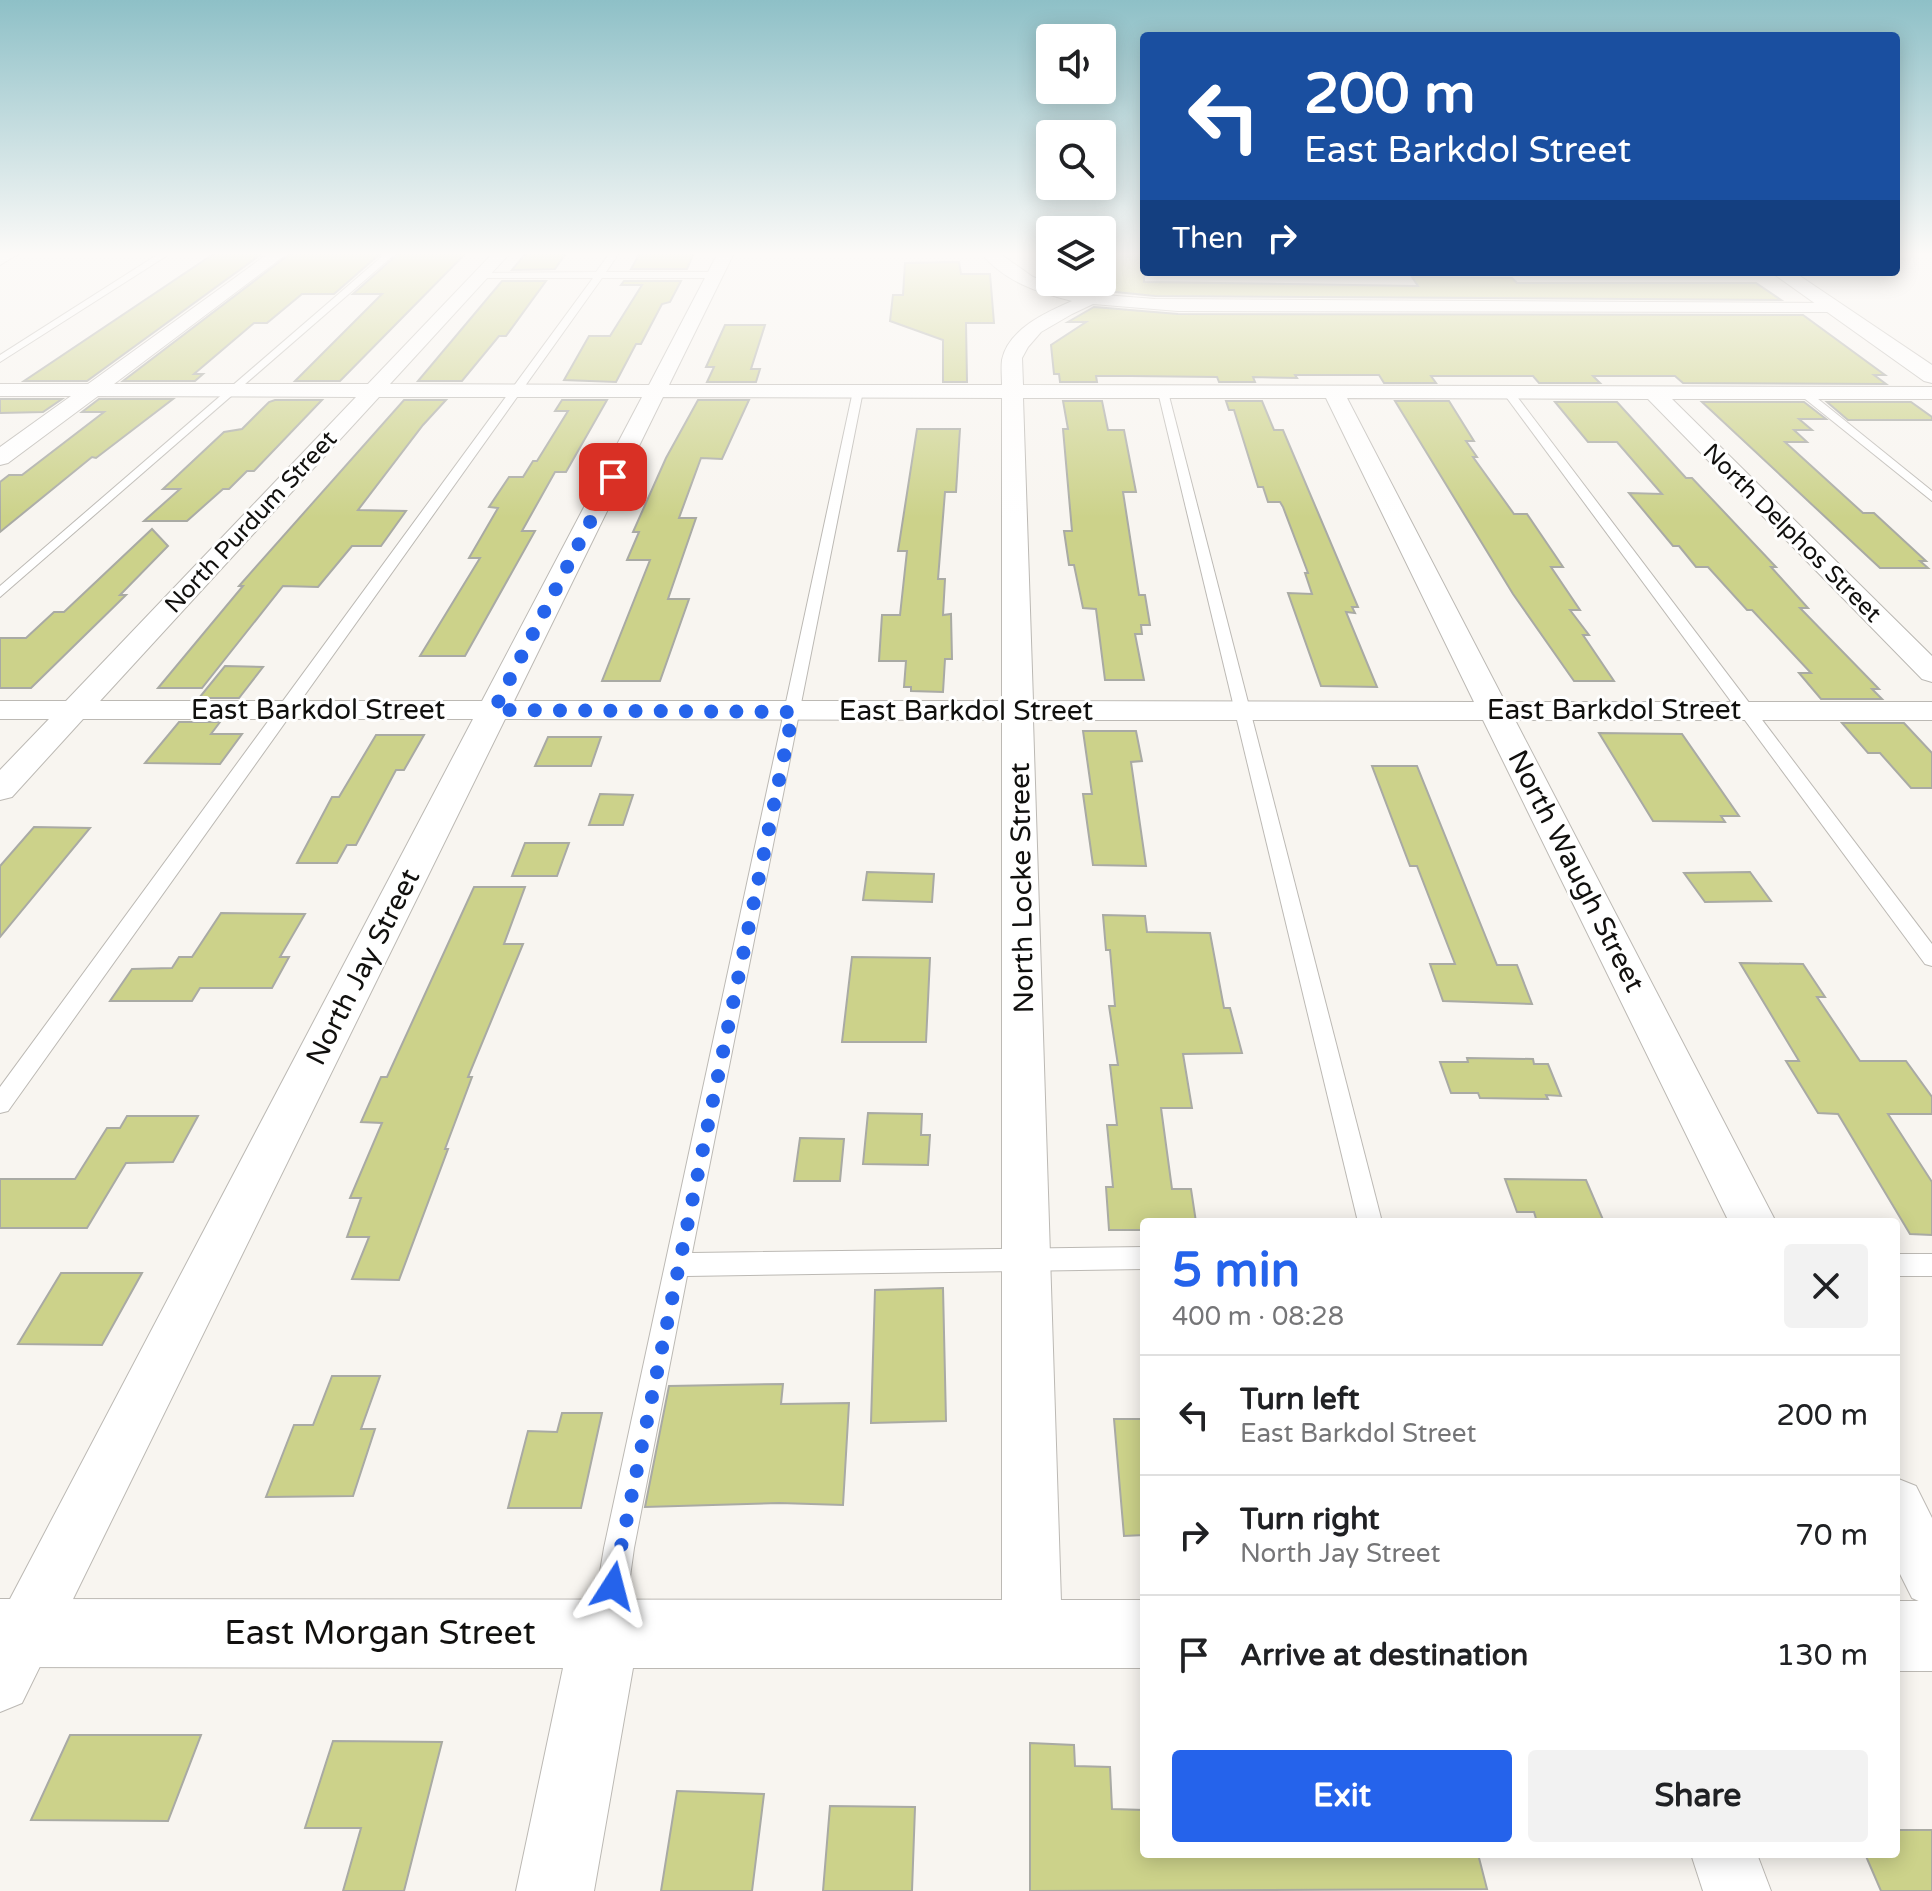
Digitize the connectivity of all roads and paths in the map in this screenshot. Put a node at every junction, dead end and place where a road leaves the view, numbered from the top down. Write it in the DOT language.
graph roads {
  1 [pos="28,341"];
  2 [pos="160,341"];
  3 [pos="291,341"];
  4 [pos="421,341"];
  5 [pos="552,341"];
  6 [pos="681,341"];
  7 [pos="1019,341"];
  8 [pos="1881,341"];
  9 [pos="0,359"];
  10 [pos="1932,376"];
  11 [pos="0,390"];
  12 [pos="93,390"];
  13 [pos="234,391"];
  14 [pos="374,391"];
  15 [pos="516,391"];
  16 [pos="656,391"];
  17 [pos="858,391"];
  18 [pos="1013,391"];
  19 [pos="1163,392"];
  20 [pos="1333,392"];
  21 [pos="1508,392"];
  22 [pos="1653,392"];
  23 [pos="1803,392"];
  24 [pos="1932,393"];
  25 [pos="0,458"];
  26 [pos="1932,497"];
  27 [pos="0,593"];
  28 [pos="1932,673"];
  29 [pos="1494,709"];
  30 [pos="0,710"];
  31 [pos="75,710"];
  32 [pos="494,710"];
  33 [pos="1244,710"];
  34 [pos="1745,710"];
  35 [pos="285,711"];
  36 [pos="1019,711"];
  37 [pos="1932,711"];
  38 [pos="793,712"];
  39 [pos="0,790"];
  40 [pos="1932,959"];
  41 [pos="0,1104"];
  42 [pos="1369,1218"];
  43 [pos="1751,1218"];
  44 [pos="1028,1258"];
  45 [pos="1140,1258"];
  46 [pos="677,1265"];
  47 [pos="1900,1265"];
  48 [pos="1932,1265"];
  49 [pos="1900,1514"];
  50 [pos="1932,1578"];
  51 [pos="1032,1633"];
  52 [pos="605,1634"];
  53 [pos="1140,1634"];
  54 [pos="1900,1636"];
  55 [pos="1932,1636"];
  56 [pos="8,1649"];
  57 [pos="1725,1858"];
  58 [pos="555,1891"];
  59 [pos="1737,1891"];
  1 -- 9 [label="lane"];
  2 -- 12 [label="street"];
  3 -- 13 [label="lane"];
  4 -- 14 [label="street, North Purdum Street"];
  5 -- 15 [label="lane"];
  6 -- 16 [label="street, North Jay Street"];
  7 -- 18 [label="street, North Locke Street"];
  8 -- 10 [label="street"];
  11 -- 12 [label="street"];
  12 -- 13 [label="street"];
  12 -- 25 [label="street"];
  13 -- 14 [label="street"];
  13 -- 27 [label="lane"];
  14 -- 15 [label="street"];
  14 -- 31 [label="street, North Purdum Street"];
  15 -- 16 [label="street"];
  15 -- 35 [label="lane"];
  16 -- 17 [label="street"];
  16 -- 32 [label="street, North Jay Street"];
  17 -- 18 [label="street"];
  17 -- 38 [label="lane"];
  18 -- 19 [label="street"];
  18 -- 36 [label="street, North Locke Street"];
  19 -- 20 [label="street"];
  19 -- 33 [label="lane"];
  20 -- 21 [label="street"];
  20 -- 29 [label="street, North Waugh Street"];
  21 -- 22 [label="street"];
  21 -- 34 [label="lane"];
  22 -- 23 [label="street"];
  22 -- 28 [label="street, North Delphos Street"];
  23 -- 24 [label="street"];
  23 -- 26 [label="lane"];
  29 -- 33 [label="street, East Barkdol Street"];
  29 -- 34 [label="street, East Barkdol Street"];
  29 -- 43 [label="street, North Waugh Street"];
  30 -- 31 [label="street, East Barkdol Street"];
  31 -- 35 [label="street, East Barkdol Street"];
  31 -- 39 [label="street, North Purdum Street"];
  32 -- 35 [label="street, East Barkdol Street"];
  32 -- 38 [label="street, East Barkdol Street"];
  32 -- 56 [label="street, North Jay Street"];
  33 -- 36 [label="street, East Barkdol Street"];
  33 -- 42 [label="lane"];
  34 -- 37 [label="street, East Barkdol Street"];
  34 -- 40 [label="lane"];
  35 -- 41 [label="lane"];
  36 -- 38 [label="street, East Barkdol Street"];
  36 -- 44 [label="street, North Locke Street"];
  38 -- 46 [label="lane"];
  44 -- 45 [label="lane"];
  44 -- 46 [label="lane"];
  44 -- 51 [label="street, North Locke Street"];
  46 -- 52 [label="lane"];
  47 -- 48 [label="lane"];
  49 -- 50 [label="street"];
  51 -- 52 [label="street, East Morgan Street"];
  51 -- 53 [label="street, East Morgan Street"];
  52 -- 56 [label="street, East Morgan Street"];
  52 -- 58 [label="street"];
  54 -- 55 [label="street"];
  57 -- 59 [label="street"];
}
